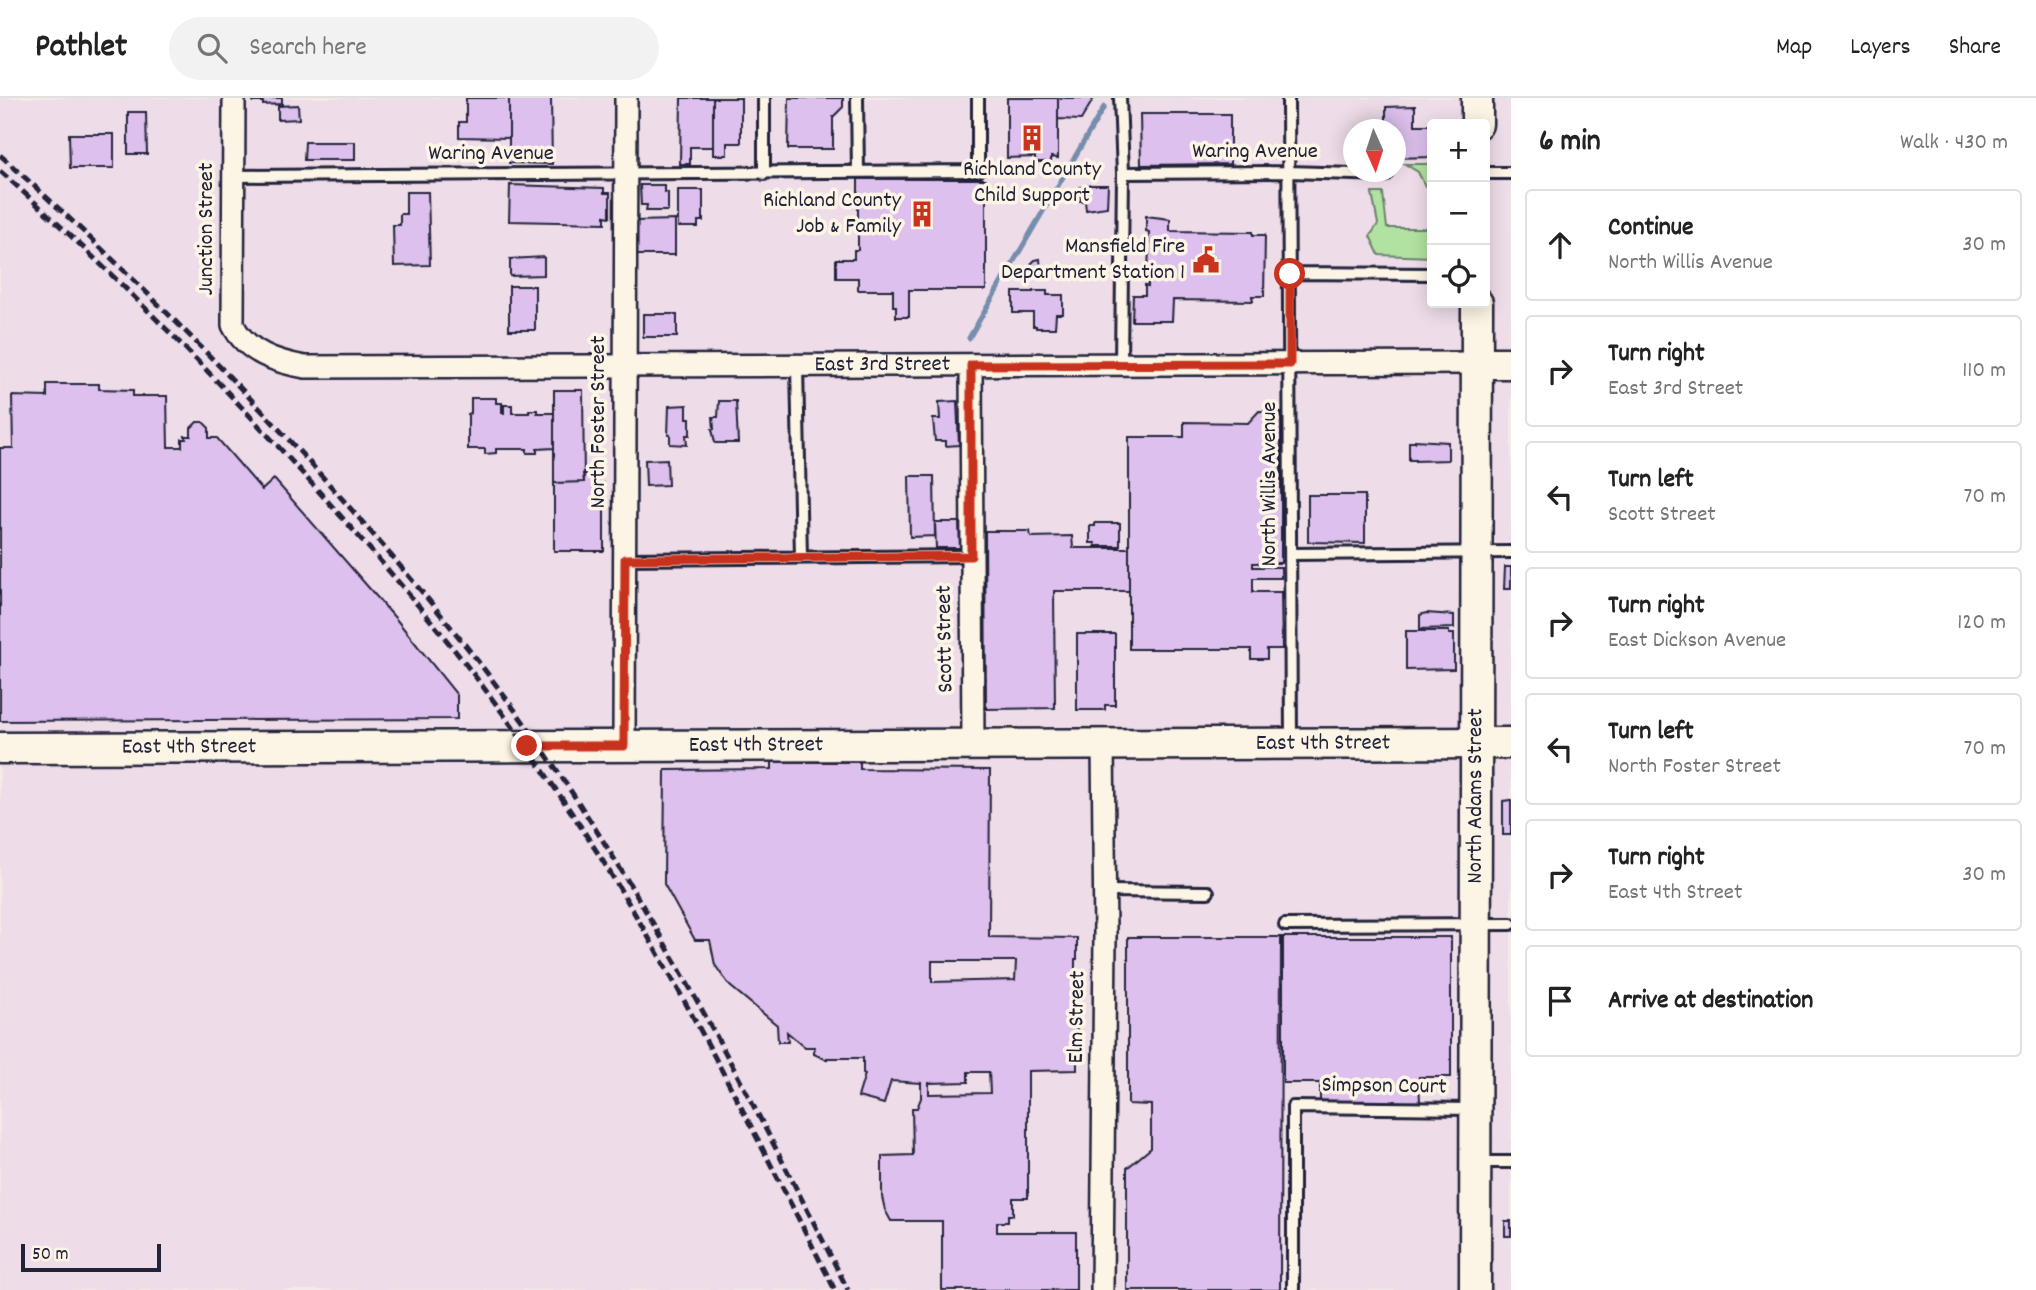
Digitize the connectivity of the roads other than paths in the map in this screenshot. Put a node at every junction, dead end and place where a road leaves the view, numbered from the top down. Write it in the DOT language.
graph roads {
  1 [pos="234,98"];
  2 [pos="626,98"];
  3 [pos="764,98"];
  4 [pos="857,98"];
  5 [pos="978,98"];
  6 [pos="1120,98"];
  7 [pos="1289,98"];
  8 [pos="1477,98"];
  9 [pos="1477,119"];
  10 [pos="858,172"];
  11 [pos="1289,172"];
  12 [pos="1123,173"];
  13 [pos="1490,173"];
  14 [pos="1511,173"];
  15 [pos="626,174"];
  16 [pos="764,174"];
  17 [pos="1343,174"];
  18 [pos="233,176"];
  19 [pos="1290,274"];
  20 [pos="1427,274"];
  21 [pos="1477,308"];
  22 [pos="256,351"];
  23 [pos="1478,363"];
  24 [pos="1511,363"];
  25 [pos="1121,364"];
  26 [pos="1290,364"];
  27 [pos="971,365"];
  28 [pos="625,366"];
  29 [pos="797,366"];
  30 [pos="1477,552"];
  31 [pos="1511,552"];
  32 [pos="1292,554"];
  33 [pos="801,556"];
  34 [pos="971,556"];
  35 [pos="625,559"];
  36 [pos="1477,743"];
  37 [pos="1511,743"];
  38 [pos="1103,744"];
  39 [pos="1291,744"];
  40 [pos="973,745"];
  41 [pos="624,746"];
  42 [pos="0,748"];
  43 [pos="1105,891"];
  44 [pos="1208,892"];
  45 [pos="1476,924"];
  46 [pos="1511,924"];
  47 [pos="1285,925"];
  48 [pos="1476,1109"];
  49 [pos="1476,1162"];
  50 [pos="1511,1162"];
  51 [pos="1102,1290"];
  52 [pos="1293,1290"];
  53 [pos="1475,1290"];
  1 -- 18 [label="street, Junction Street"];
  2 -- 15 [label="street, North Foster Street"];
  3 -- 16 [label="lane"];
  4 -- 10 [label="lane"];
  5 -- 10 [label="lane, Waring Avenue"];
  6 -- 12 [label="lane"];
  7 -- 11 [label="lane, North Willis Avenue"];
  8 -- 9 [label="main road"];
  10 -- 16 [label="lane, Waring Avenue"];
  11 -- 12 [label="lane, Waring Avenue"];
  11 -- 17 [label="lane, Waring Avenue"];
  11 -- 19 [label="lane, North Willis Avenue"];
  12 -- 25 [label="lane"];
  13 -- 14 [label="lane"];
  15 -- 16 [label="lane, Waring Avenue"];
  15 -- 18 [label="lane, Waring Avenue"];
  15 -- 28 [label="street, North Foster Street"];
  18 -- 22 [label="street, Junction Street"];
  19 -- 20 [label="lane"];
  19 -- 26 [label="lane, North Willis Avenue"];
  21 -- 23 [label="main road, North Adams Street"];
  22 -- 28 [label="street, East 3rd Street"];
  23 -- 24 [label="main road, East 3rd Street"];
  23 -- 26 [label="street, East 3rd Street"];
  23 -- 30 [label="main road, North Adams Street"];
  25 -- 26 [label="street, East 3rd Street"];
  25 -- 27 [label="street, East 3rd Street"];
  26 -- 32 [label="lane, North Willis Avenue"];
  27 -- 29 [label="street, East 3rd Street"];
  27 -- 34 [label="street, Scott Street"];
  28 -- 29 [label="street, East 3rd Street"];
  28 -- 35 [label="street, North Foster Street"];
  29 -- 33 [label="lane"];
  30 -- 31 [label="lane"];
  30 -- 32 [label="lane"];
  30 -- 36 [label="main road, North Adams Street"];
  32 -- 39 [label="lane, North Willis Avenue"];
  33 -- 34 [label="lane"];
  33 -- 35 [label="lane"];
  34 -- 40 [label="street, Scott Street"];
  35 -- 41 [label="street, North Foster Street"];
  36 -- 37 [label="main road, East 4th Street"];
  36 -- 39 [label="main road, East 4th Street"];
  36 -- 45 [label="main road, North Adams Street"];
  38 -- 39 [label="main road, East 4th Street"];
  38 -- 40 [label="main road, East 4th Street"];
  38 -- 43 [label="street, Elm Street"];
  40 -- 41 [label="main road, East 4th Street"];
  41 -- 42 [label="main road, East 4th Street"];
  43 -- 44 [label="lane"];
  43 -- 51 [label="street, Elm Street"];
  45 -- 46 [label="lane"];
  45 -- 47 [label="lane"];
  45 -- 48 [label="main road, North Adams Street"];
  48 -- 49 [label="main road, North Adams Street"];
  48 -- 52 [label="lane, Simpson Court"];
  49 -- 50 [label="lane"];
  49 -- 53 [label="main road, North Adams Street"];
}
